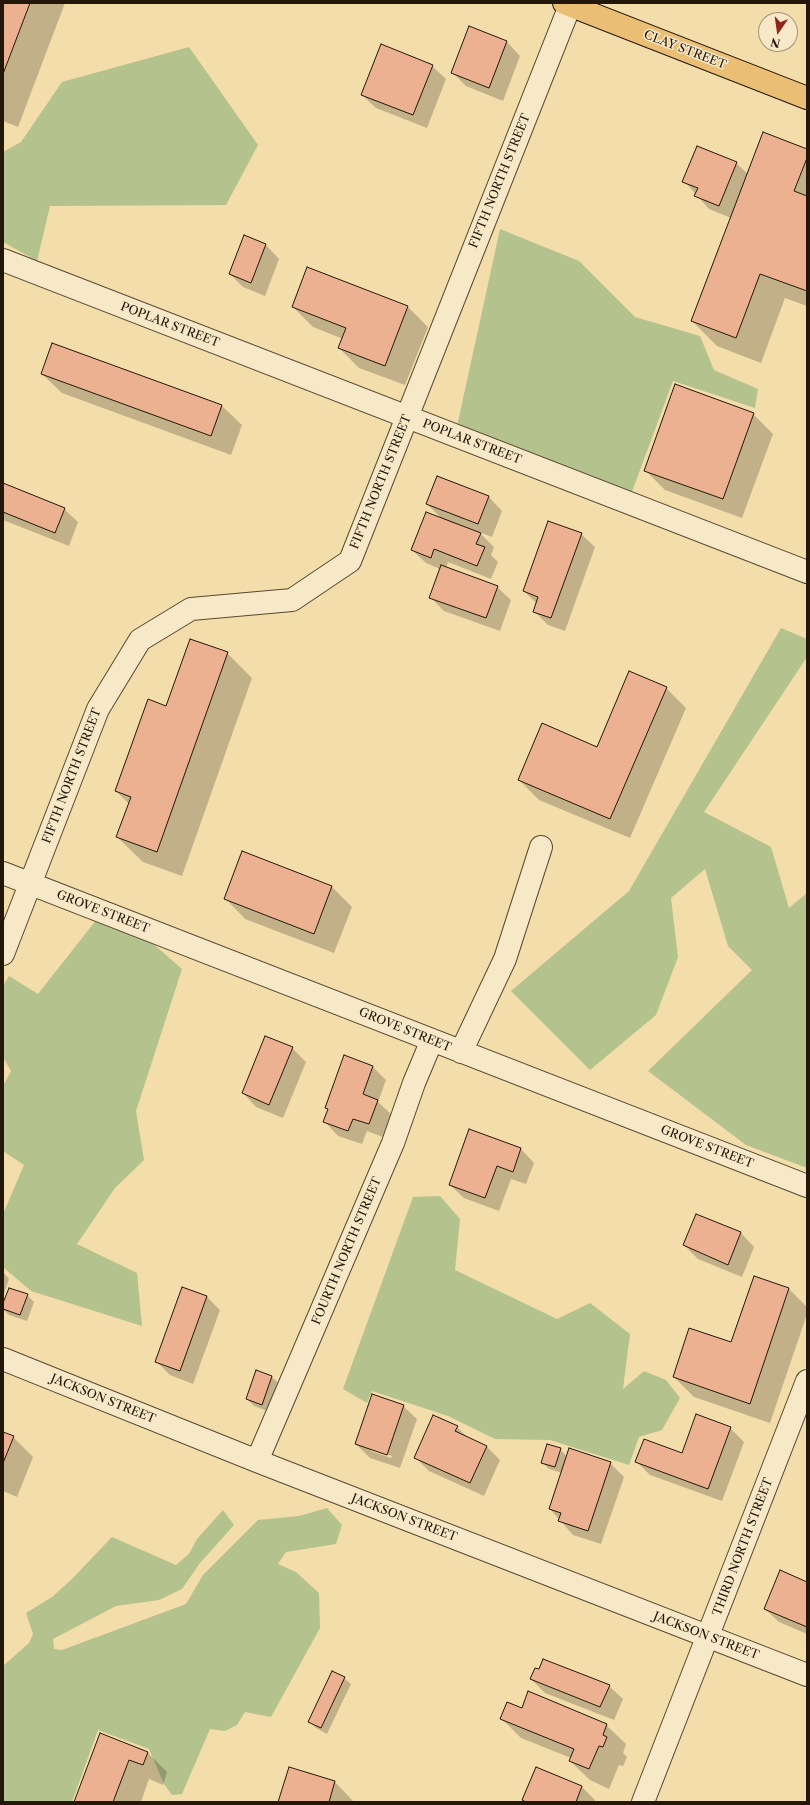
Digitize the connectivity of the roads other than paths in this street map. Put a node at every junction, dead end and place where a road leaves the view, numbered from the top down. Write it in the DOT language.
graph roads {
  1 [pos="568,4"];
  2 [pos="807,98"];
  3 [pos="3,260"];
  4 [pos="407,417"];
  5 [pos="807,572"];
  6 [pos="541,847"];
  7 [pos="3,873"];
  8 [pos="30,884"];
  9 [pos="3,954"];
  10 [pos="432,1040"];
  11 [pos="461,1052"];
  12 [pos="807,1186"];
  13 [pos="3,1359"];
  14 [pos="807,1381"];
  15 [pos="257,1461"];
  16 [pos="708,1637"];
  17 [pos="807,1675"];
  18 [pos="643,1802"];
  1 -- 2 [label="main road, CLAY STREET"];
  1 -- 4 [label="street, FIFTH NORTH STREET"];
  3 -- 4 [label="street, POPLAR STREET"];
  4 -- 5 [label="street, POPLAR STREET"];
  4 -- 8 [label="street, FIFTH NORTH STREET"];
  6 -- 11 [label="street"];
  7 -- 8 [label="street, GROVE STREET"];
  8 -- 9 [label="street, FIFTH NORTH STREET"];
  8 -- 10 [label="street, GROVE STREET"];
  10 -- 11 [label="street, GROVE STREET"];
  10 -- 15 [label="street, FOURTH NORTH STREET"];
  11 -- 12 [label="street, GROVE STREET"];
  13 -- 15 [label="street, JACKSON STREET"];
  14 -- 16 [label="street, THIRD NORTH STREET"];
  15 -- 16 [label="street, JACKSON STREET"];
  16 -- 17 [label="street, JACKSON STREET"];
  16 -- 18 [label="street, THIRD NORTH STREET"];
}
